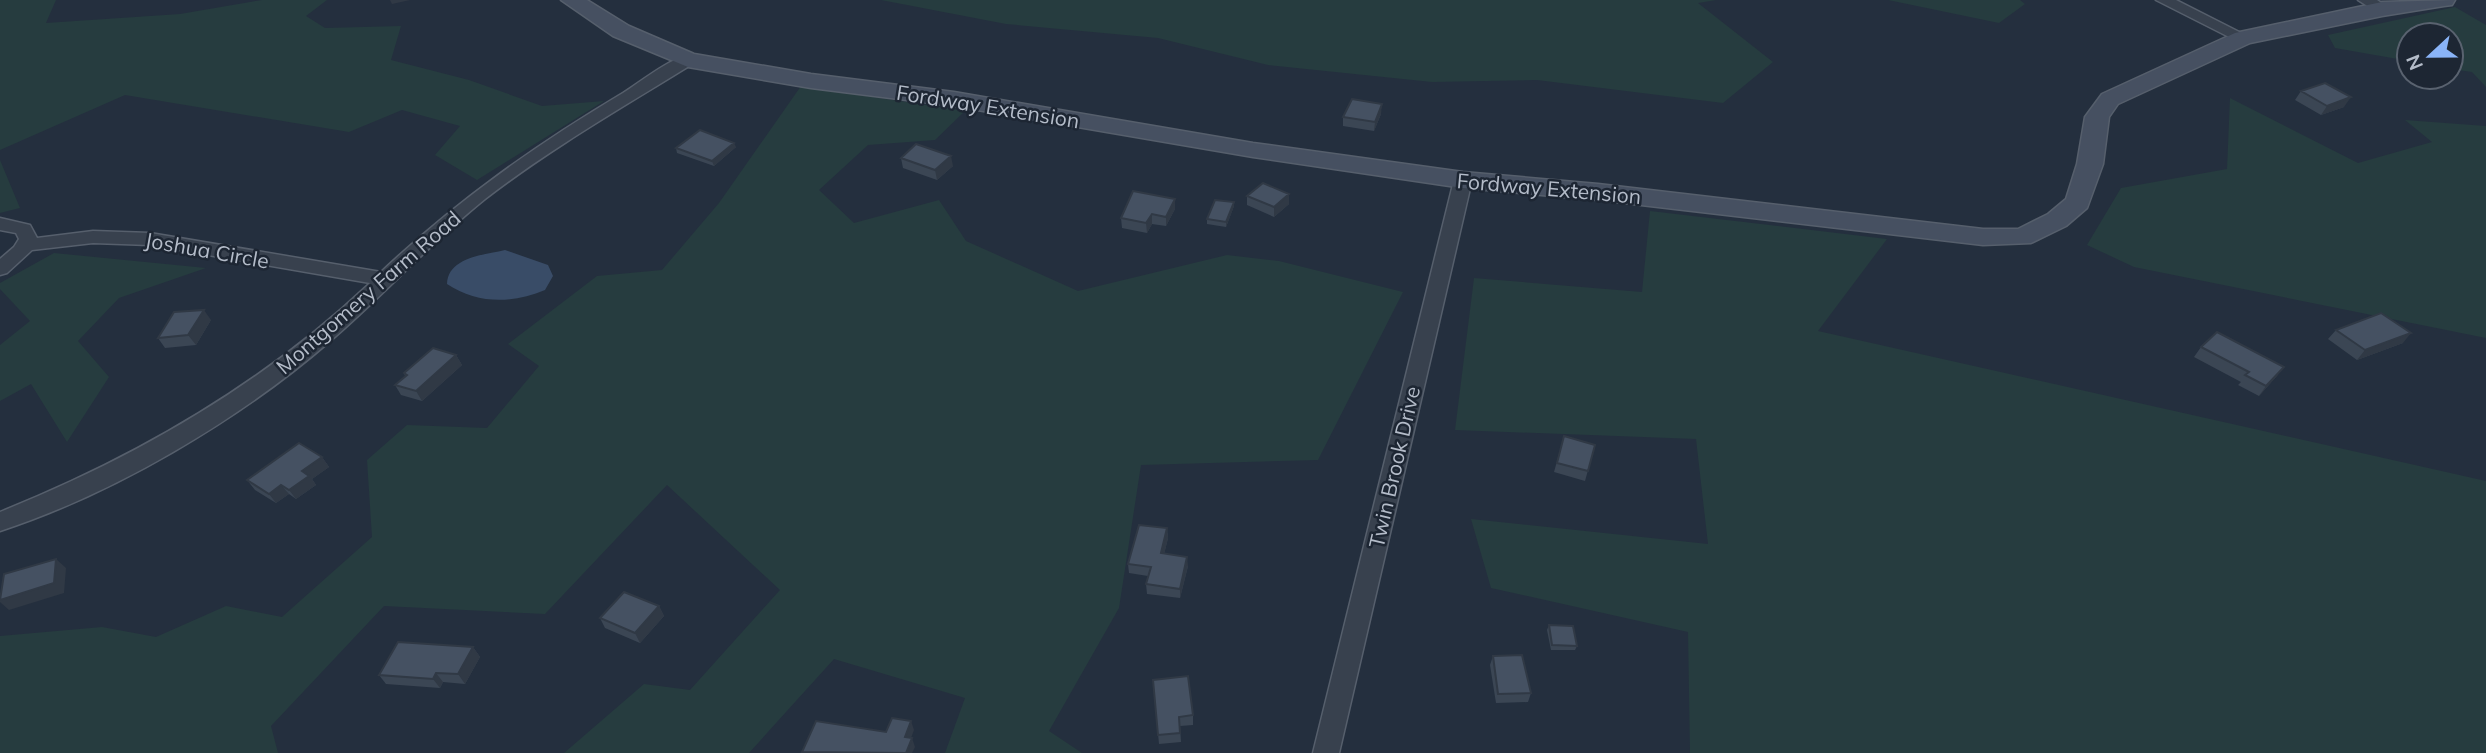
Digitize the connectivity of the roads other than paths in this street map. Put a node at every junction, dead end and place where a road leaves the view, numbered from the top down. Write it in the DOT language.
graph roads {
  1 [pos="572,0"];
  2 [pos="2164,0"];
  3 [pos="2444,0"];
  4 [pos="2374,5"];
  5 [pos="2243,37"];
  6 [pos="688,60"];
  7 [pos="1463,180"];
  8 [pos="0,224"];
  9 [pos="26,244"];
  10 [pos="0,269"];
  11 [pos="386,279"];
  12 [pos="0,523"];
  13 [pos="1326,753"];
  1 -- 6 [label="street, Fordway Extension"];
  2 -- 5 [label="street"];
  3 -- 4 [label="street, Fordway Extension"];
  4 -- 5 [label="street, Fordway Extension"];
  5 -- 7 [label="street, Fordway Extension"];
  6 -- 7 [label="street, Fordway Extension"];
  6 -- 11 [label="street, Montgomery Farm Road"];
  7 -- 13 [label="street, Twin Brook Drive"];
  8 -- 9 [label="street"];
  9 -- 10 [label="street"];
  9 -- 11 [label="street, Joshua Circle"];
  11 -- 12 [label="street, Montgomery Farm Road"];
}
